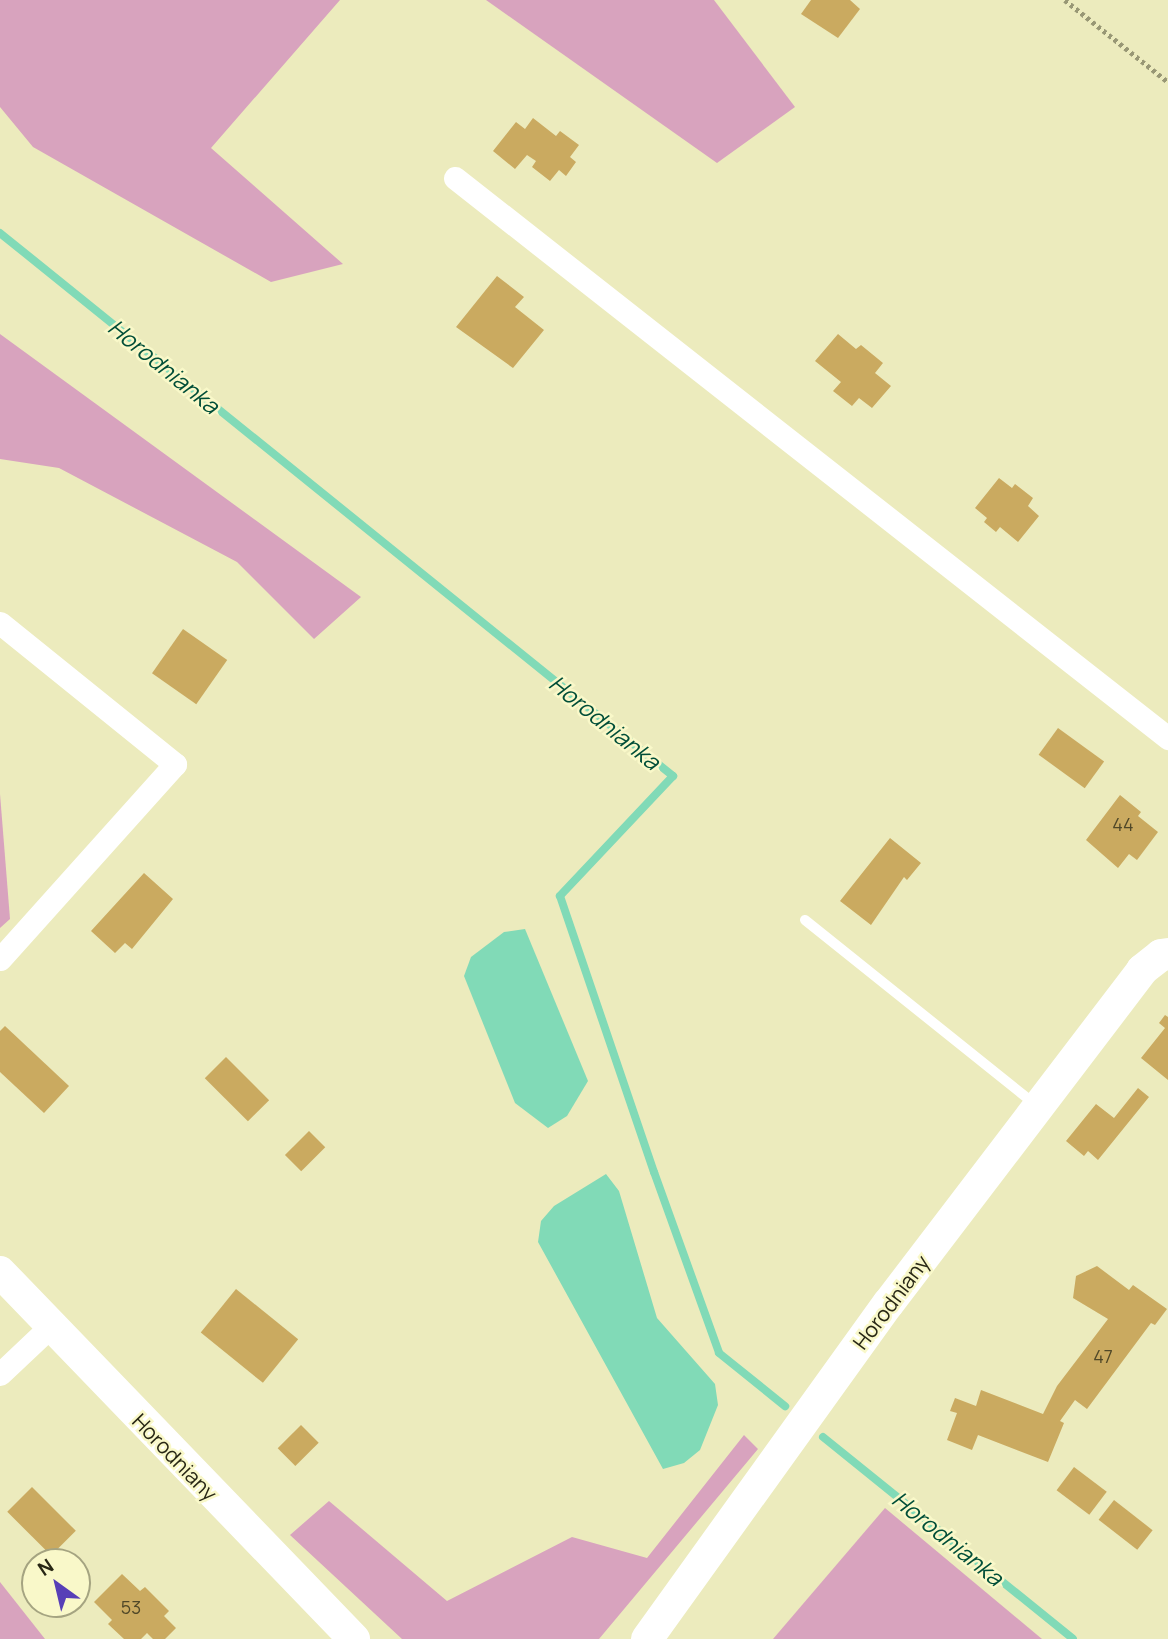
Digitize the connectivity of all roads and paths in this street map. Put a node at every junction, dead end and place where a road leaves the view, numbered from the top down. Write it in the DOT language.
graph roads {
  1 [pos="1065,0"];
  2 [pos="1168,82"];
  3 [pos="455,178"];
  4 [pos="0,623"];
  5 [pos="1168,738"];
  6 [pos="805,920"];
  7 [pos="0,959"];
  8 [pos="1155,962"];
  9 [pos="1038,1107"];
  10 [pos="0,1272"];
  11 [pos="51,1326"];
  12 [pos="0,1374"];
  13 [pos="354,1639"];
  14 [pos="647,1639"];
  1 -- 2 [label="path"];
  3 -- 5 [label="street"];
  4 -- 7 [label="street"];
  6 -- 9 [label="lane"];
  8 -- 9 [label="street, Horodniany"];
  9 -- 14 [label="street, Horodniany"];
  10 -- 11 [label="street, Horodniany"];
  11 -- 12 [label="street"];
  11 -- 13 [label="street, Horodniany"];
}
